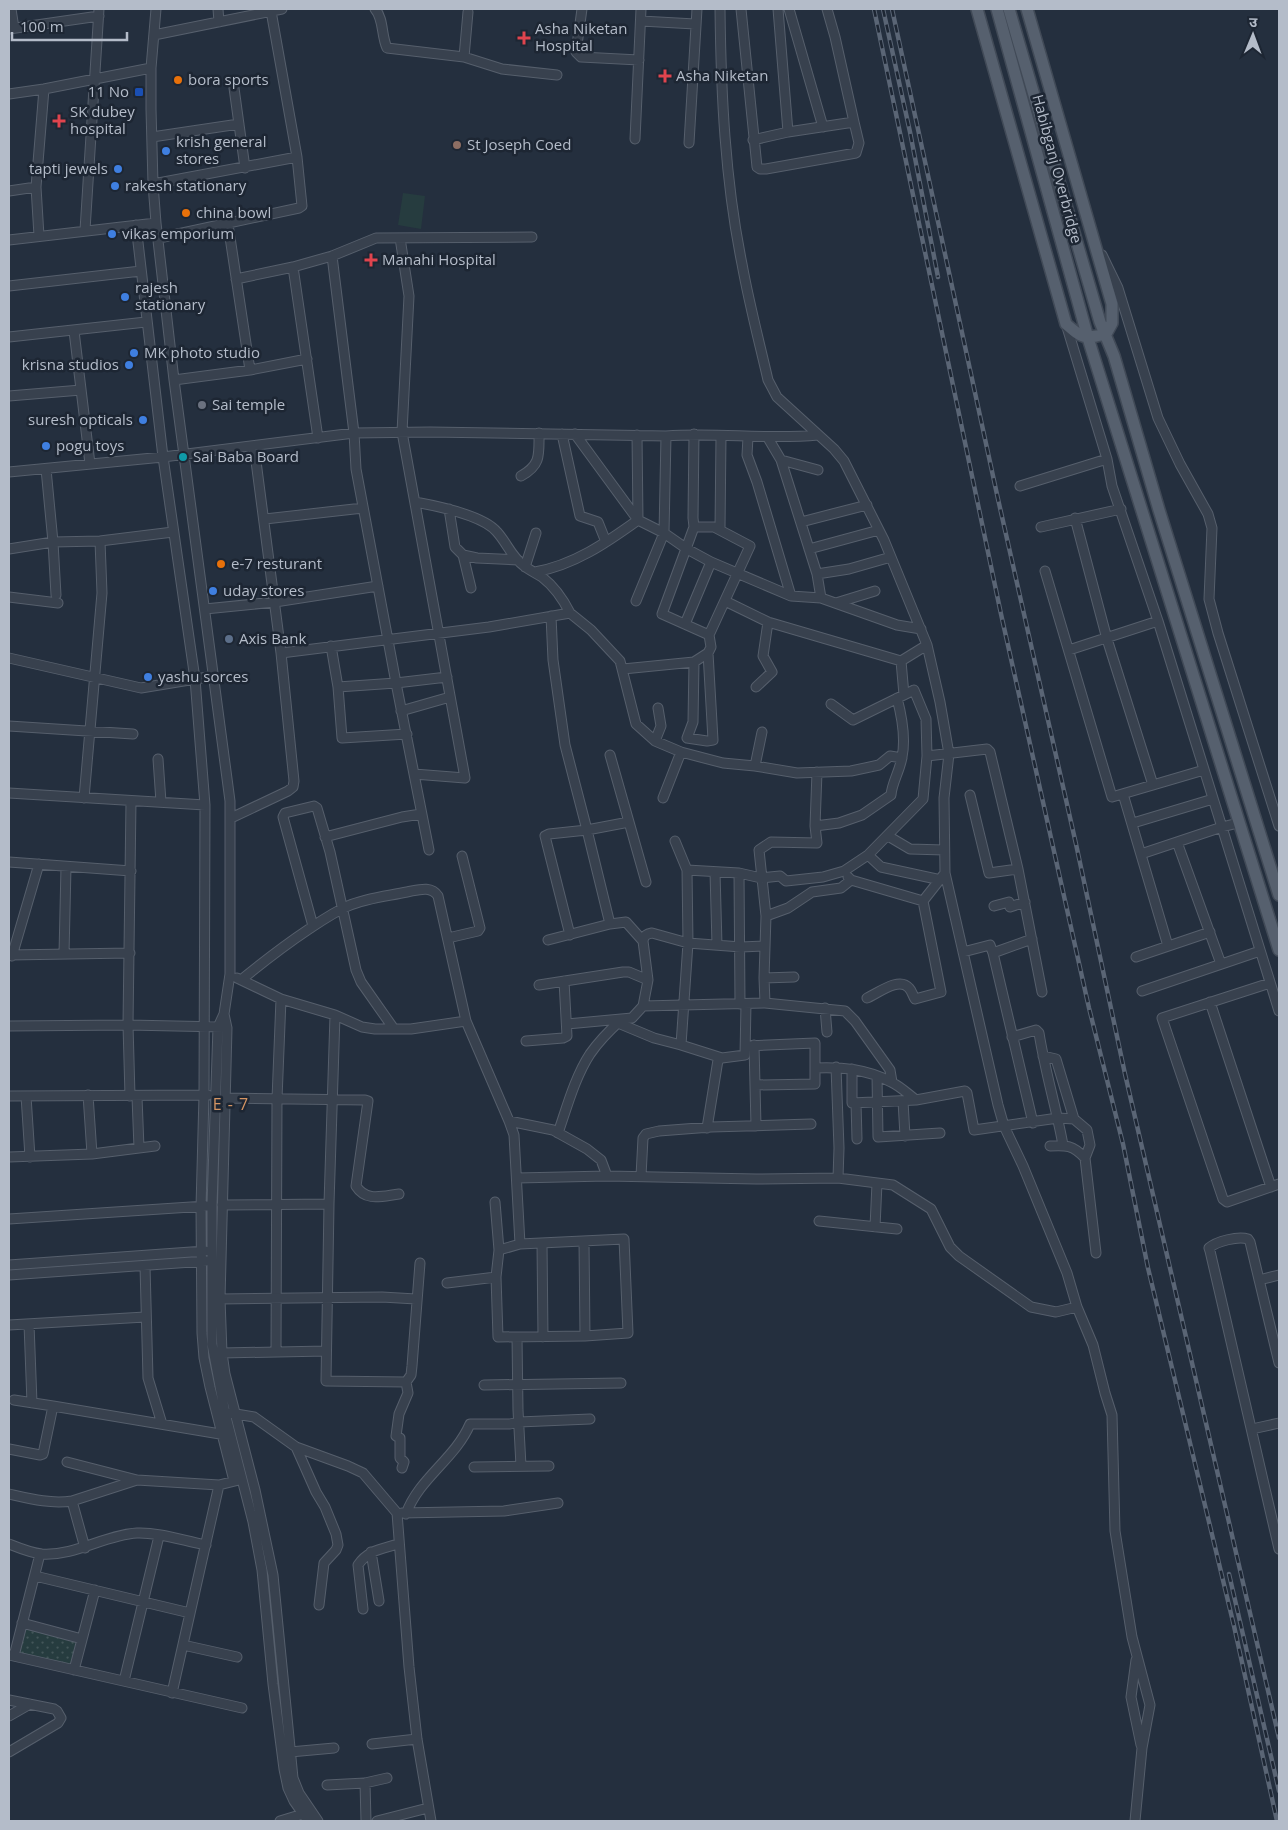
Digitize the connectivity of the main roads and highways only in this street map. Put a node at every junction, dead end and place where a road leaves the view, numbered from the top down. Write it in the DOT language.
graph roads {
  1 [pos="977,9"];
  2 [pos="997,9"];
  3 [pos="1010,9"];
  4 [pos="1027,9"];
  5 [pos="1106,334"];
  6 [pos="1088,338"];
  7 [pos="1279,895"];
  8 [pos="1279,950"];
  1 -- 6 [label="main road"];
  2 -- 6 [label="main road, Habibganj Overbridge"];
  3 -- 5 [label="main road, Habibganj Overbridge"];
  4 -- 5 [label="main road"];
  5 -- 6 [label="main road"];
  5 -- 7 [label="main road, Habibganj Overbridge"];
  6 -- 8 [label="main road, Habibganj Overbridge"];
}
